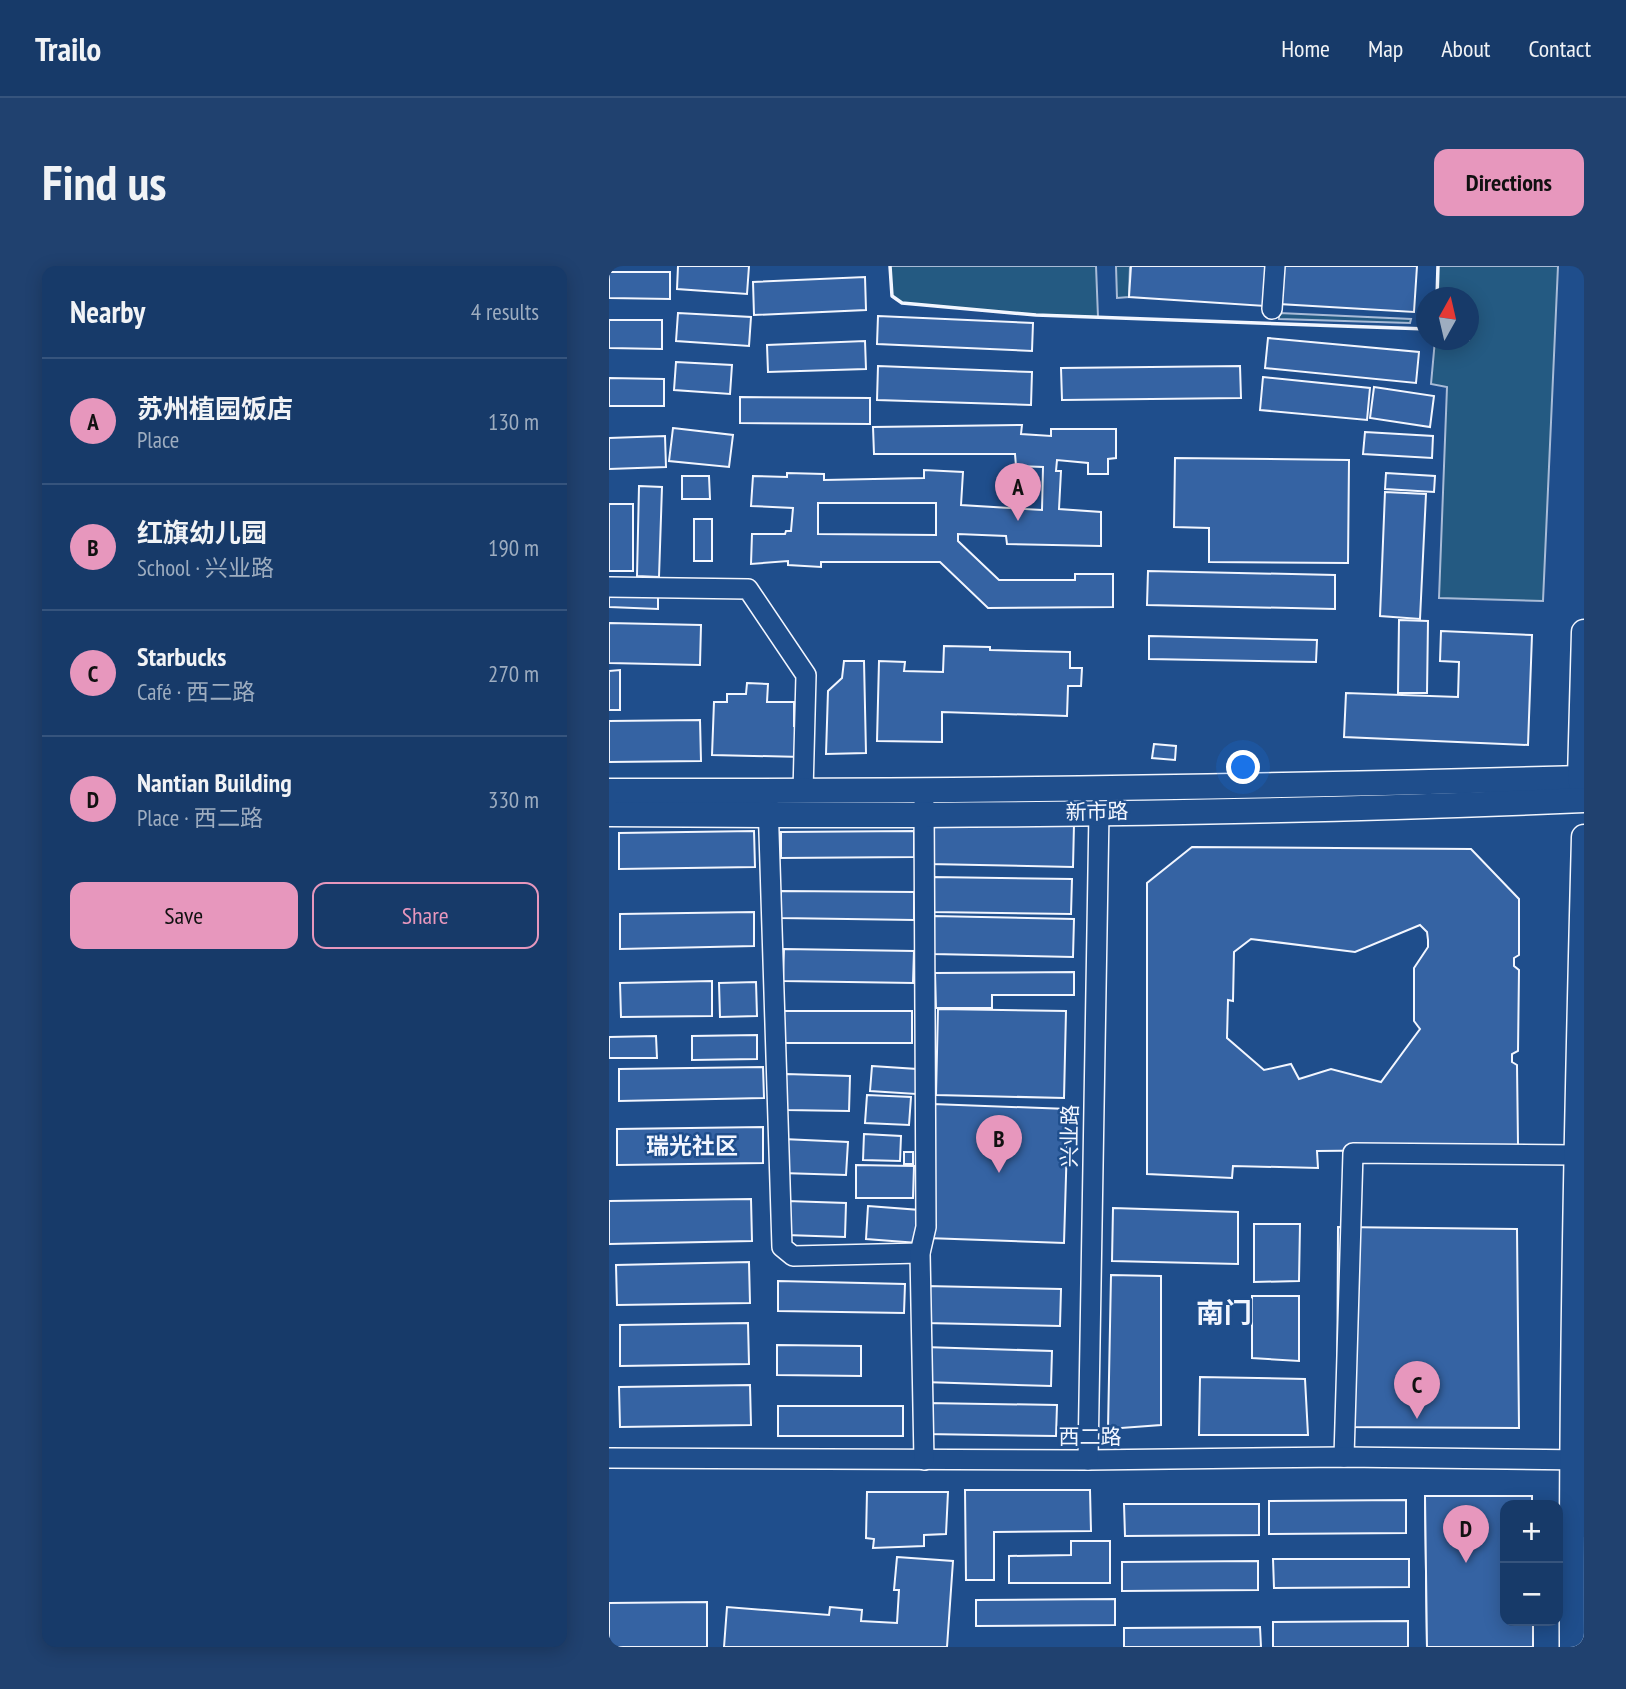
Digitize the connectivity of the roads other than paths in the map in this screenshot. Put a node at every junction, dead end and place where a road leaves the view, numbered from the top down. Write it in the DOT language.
graph roads {
  1 [pos="1275,266"];
  2 [pos="1272,309"];
  3 [pos="609,587"];
  4 [pos="1584,632"];
  5 [pos="1583,788"];
  6 [pos="609,791"];
  7 [pos="803,792"];
  8 [pos="924,802"];
  9 [pos="768,804"];
  10 [pos="1099,812"];
  11 [pos="609,814"];
  12 [pos="1584,837"];
  13 [pos="1576,1155"];
  14 [pos="920,1254"];
  15 [pos="1344,1457"];
  16 [pos="609,1458"];
  17 [pos="924,1460"];
  18 [pos="1088,1460"];
  19 [pos="1578,1460"];
  20 [pos="1572,1647"];
  1 -- 2 [label="street"];
  3 -- 7 [label="street"];
  4 -- 5 [label="main road"];
  5 -- 8 [label="main road, 新市路"];
  5 -- 10 [label="main road, 新市路"];
  6 -- 9 [label="main road, 新市路"];
  7 -- 8 [label="main road, 新市路"];
  7 -- 9 [label="main road, 新市路"];
  8 -- 9 [label="main road, 新市路"];
  8 -- 10 [label="main road, 新市路"];
  8 -- 14 [label="street"];
  9 -- 11 [label="main road, 新市路"];
  9 -- 14 [label="street"];
  10 -- 18 [label="street, 兴业路"];
  12 -- 13 [label="main road"];
  13 -- 15 [label="street"];
  13 -- 19 [label="main road"];
  14 -- 17 [label="street"];
  15 -- 18 [label="street, 西二路"];
  15 -- 19 [label="street, 西二路"];
  16 -- 17 [label="street, 西二路"];
  17 -- 18 [label="street, 西二路"];
  19 -- 20 [label="main road"];
}
